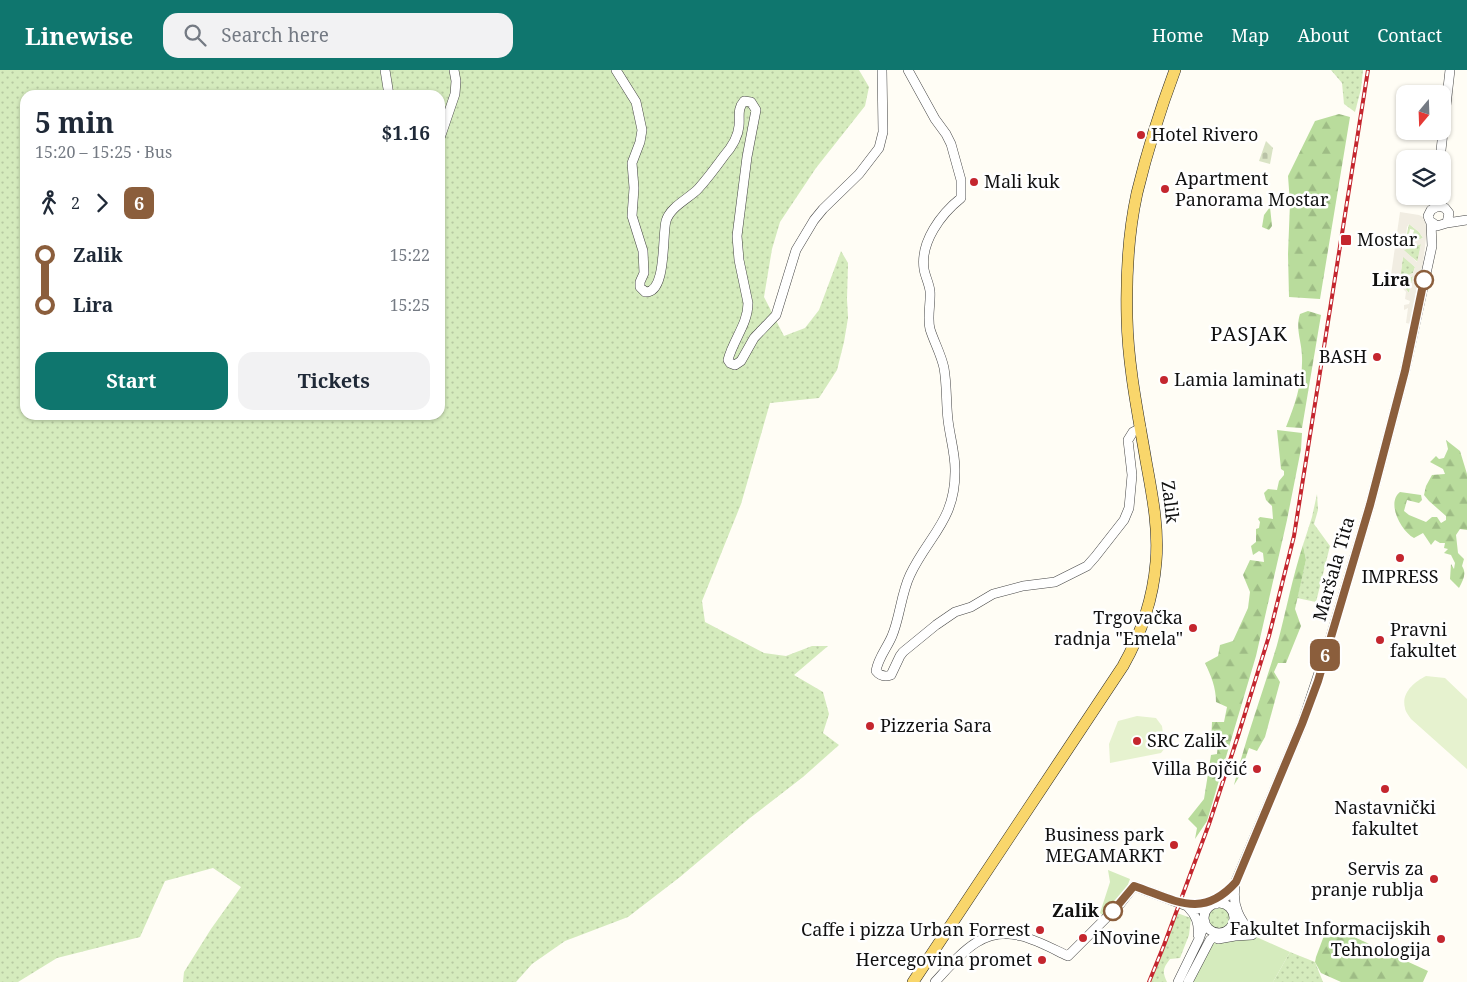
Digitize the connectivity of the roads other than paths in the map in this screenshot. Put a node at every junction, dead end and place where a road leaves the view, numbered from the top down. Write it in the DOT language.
graph roads {
  1 [pos="385,70"];
  2 [pos="454,70"];
  3 [pos="616,70"];
  4 [pos="882,70"];
  5 [pos="908,70"];
  6 [pos="1175,70"];
  7 [pos="1450,70"];
  8 [pos="388,90"];
  9 [pos="445,128"];
  10 [pos="1441,150"];
  11 [pos="1433,205"];
  12 [pos="1442,205"];
  13 [pos="1432,208"];
  14 [pos="1444,208"];
  15 [pos="1467,219"];
  16 [pos="1431,223"];
  17 [pos="1445,224"];
  18 [pos="1432,246"];
  19 [pos="1142,433"];
  20 [pos="1234,886"];
  21 [pos="1186,905"];
  22 [pos="1212,906"];
  23 [pos="1195,909"];
  24 [pos="1232,912"];
  25 [pos="1204,921"];
  26 [pos="1220,933"];
  27 [pos="1202,944"];
  28 [pos="913,982"];
  29 [pos="935,982"];
  30 [pos="1178,982"];
  31 [pos="1188,982"];
  1 -- 8 [label="street"];
  2 -- 9 [label="street"];
  3 -- 4 [label="street"];
  5 -- 19 [label="street"];
  6 -- 19 [label="main road, Zalik"];
  7 -- 10 [label="street"];
  11 -- 13 [label="street"];
  12 -- 14 [label="street"];
  13 -- 14 [label="street"];
  13 -- 16 [label="street"];
  14 -- 15 [label="street"];
  14 -- 17 [label="street"];
  15 -- 17 [label="street"];
  16 -- 17 [label="street"];
  16 -- 18 [label="street, Maršala Tita"];
  17 -- 18 [label="street, Maršala Tita"];
  18 -- 20 [label="street, Maršala Tita"];
  19 -- 28 [label="main road, Zalik"];
  20 -- 21 [label="street"];
  20 -- 22 [label="street, Maršala Tita"];
  20 -- 24 [label="street, Maršala Tita"];
  20 -- 27 [label="street"];
  21 -- 23 [label="street"];
  21 -- 27 [label="street"];
  21 -- 29 [label="street"];
  22 -- 23 [label="street"];
  22 -- 24 [label="street"];
  22 -- 25 [label="street"];
  23 -- 25 [label="street"];
  24 -- 26 [label="street"];
  25 -- 26 [label="street"];
  25 -- 27 [label="street"];
  26 -- 27 [label="street"];
  27 -- 30 [label="street"];
  27 -- 31 [label="street"];
}
